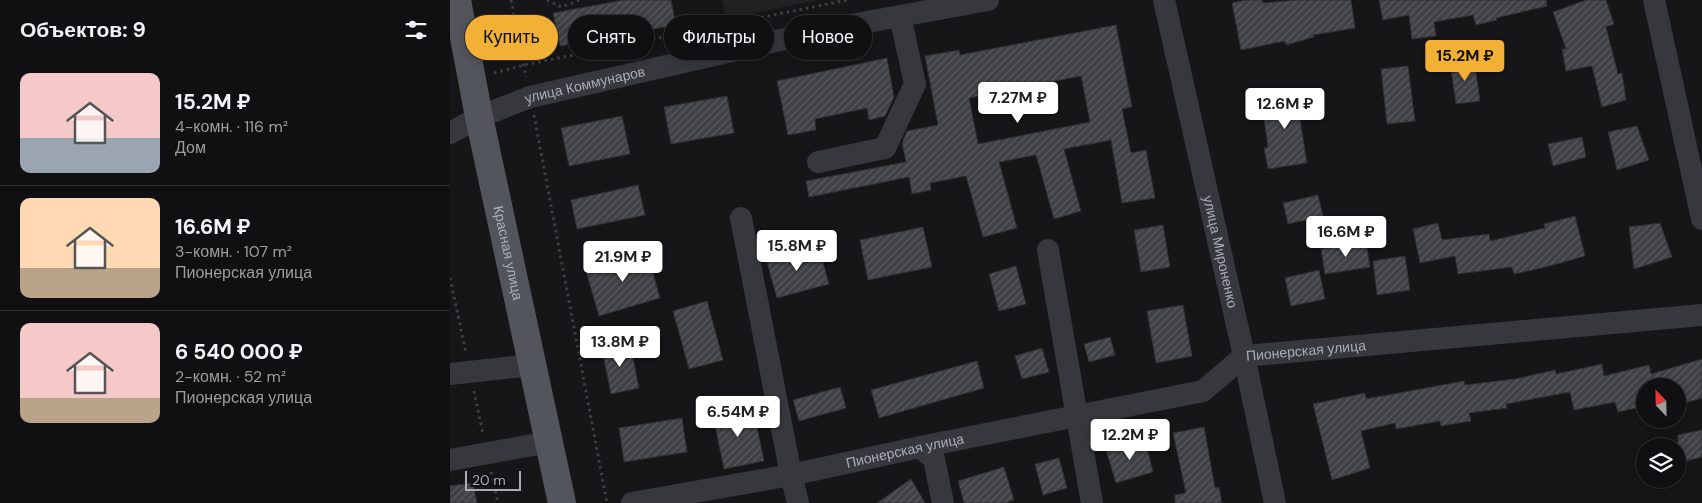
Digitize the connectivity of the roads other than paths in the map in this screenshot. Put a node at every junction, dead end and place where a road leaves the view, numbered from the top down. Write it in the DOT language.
graph roads {
  1 [pos="457,0"];
  2 [pos="988,0"];
  3 [pos="1164,0"];
  4 [pos="1654,0"];
  5 [pos="900,16"];
  6 [pos="479,116"];
  7 [pos="450,133"];
  8 [pos="818,162"];
  9 [pos="741,218"];
  10 [pos="1702,219"];
  11 [pos="1048,250"];
  12 [pos="1702,315"];
  13 [pos="1244,356"];
  14 [pos="532,365"];
  15 [pos="450,374"];
  16 [pos="1076,416"];
  17 [pos="549,442"];
  18 [pos="920,447"];
  19 [pos="450,460"];
  20 [pos="791,475"];
  21 [pos="562,503"];
  22 [pos="632,503"];
  23 [pos="798,503"];
  24 [pos="943,503"];
  25 [pos="1092,503"];
  26 [pos="1275,503"];
  1 -- 6 [label="main road, Красная улица"];
  2 -- 5 [label="street, улица Коммунаров"];
  3 -- 13 [label="street, улица Мироненко"];
  4 -- 10 [label="street"];
  5 -- 6 [label="street, улица Коммунаров"];
  5 -- 8 [label="street"];
  6 -- 7 [label="street, улица Коммунаров"];
  6 -- 14 [label="main road, Красная улица"];
  9 -- 20 [label="street"];
  11 -- 16 [label="street"];
  12 -- 13 [label="street, Пионерская улица"];
  13 -- 16 [label="street, Пионерская улица"];
  13 -- 26 [label="street, улица Мироненко"];
  14 -- 15 [label="street"];
  14 -- 17 [label="main road, Красная улица"];
  16 -- 18 [label="street, Пионерская улица"];
  16 -- 25 [label="street"];
  17 -- 19 [label="street"];
  17 -- 21 [label="main road, Красная улица"];
  18 -- 20 [label="street, Пионерская улица"];
  18 -- 24 [label="street"];
  20 -- 22 [label="street, Пионерская улица"];
  20 -- 23 [label="street"];
}
